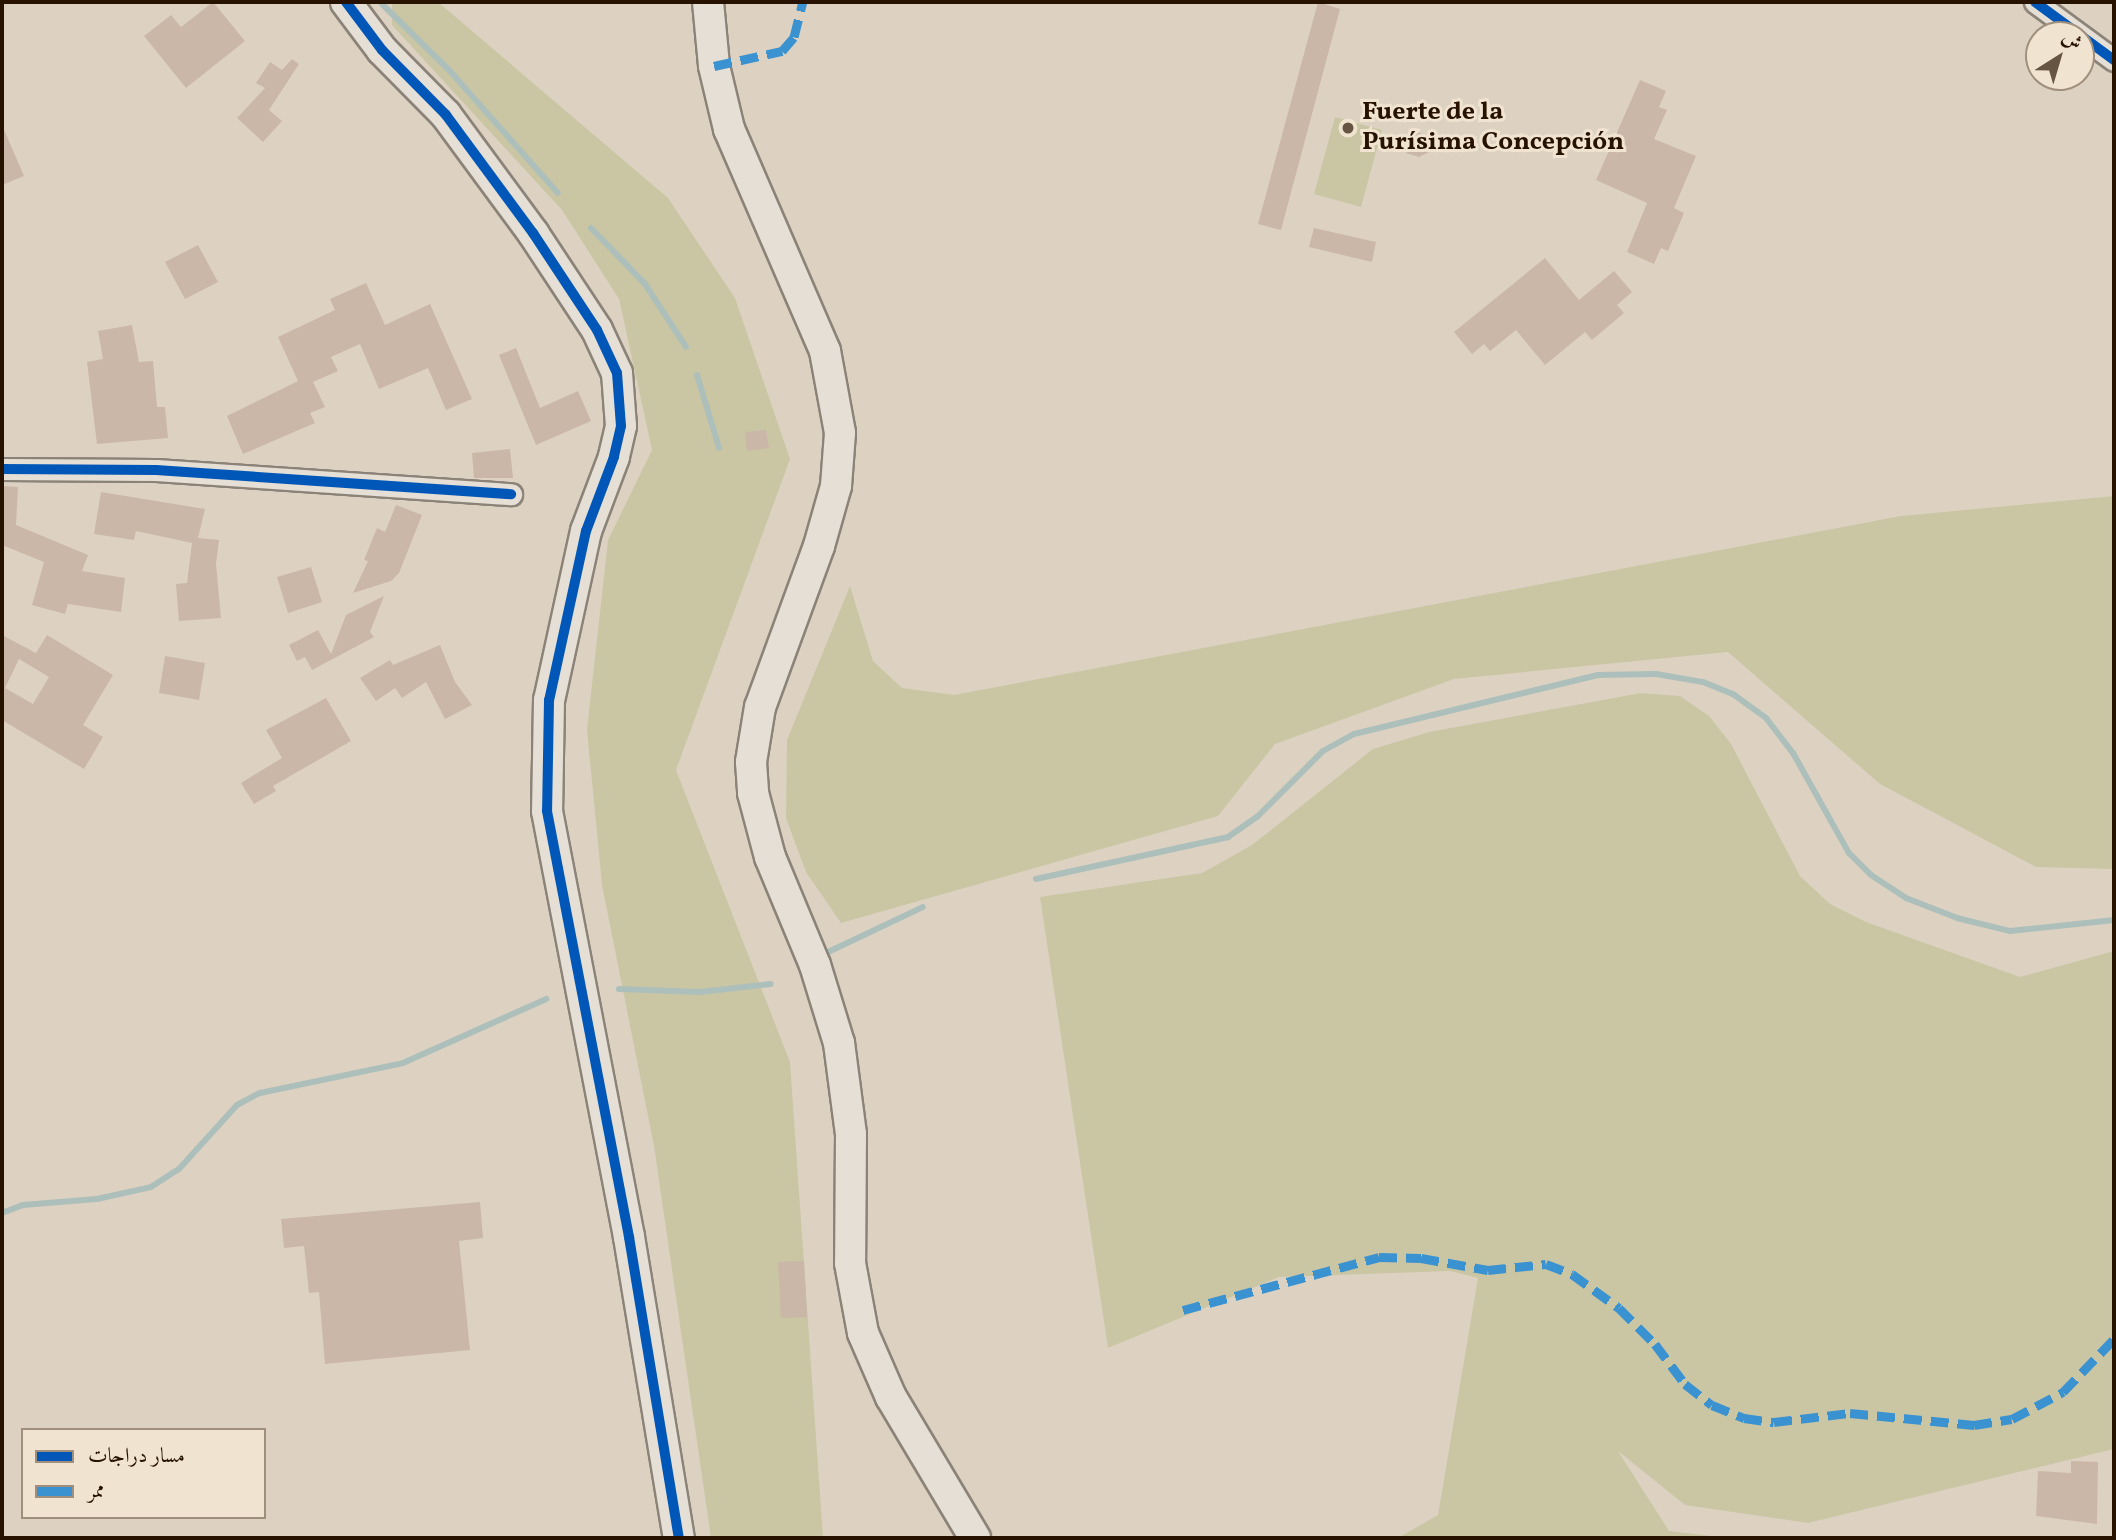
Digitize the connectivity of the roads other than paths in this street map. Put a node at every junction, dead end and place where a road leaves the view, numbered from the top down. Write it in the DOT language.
graph roads {
  1 [pos="346,2"];
  2 [pos="708,2"];
  3 [pos="2035,2"];
  4 [pos="2114,60"];
  5 [pos="2,469"];
  6 [pos="511,494"];
  7 [pos="679,1538"];
  8 [pos="975,1538"];
  1 -- 7 [label="street"];
  2 -- 8 [label="street"];
  3 -- 4 [label="street"];
  5 -- 6 [label="street"];
}
